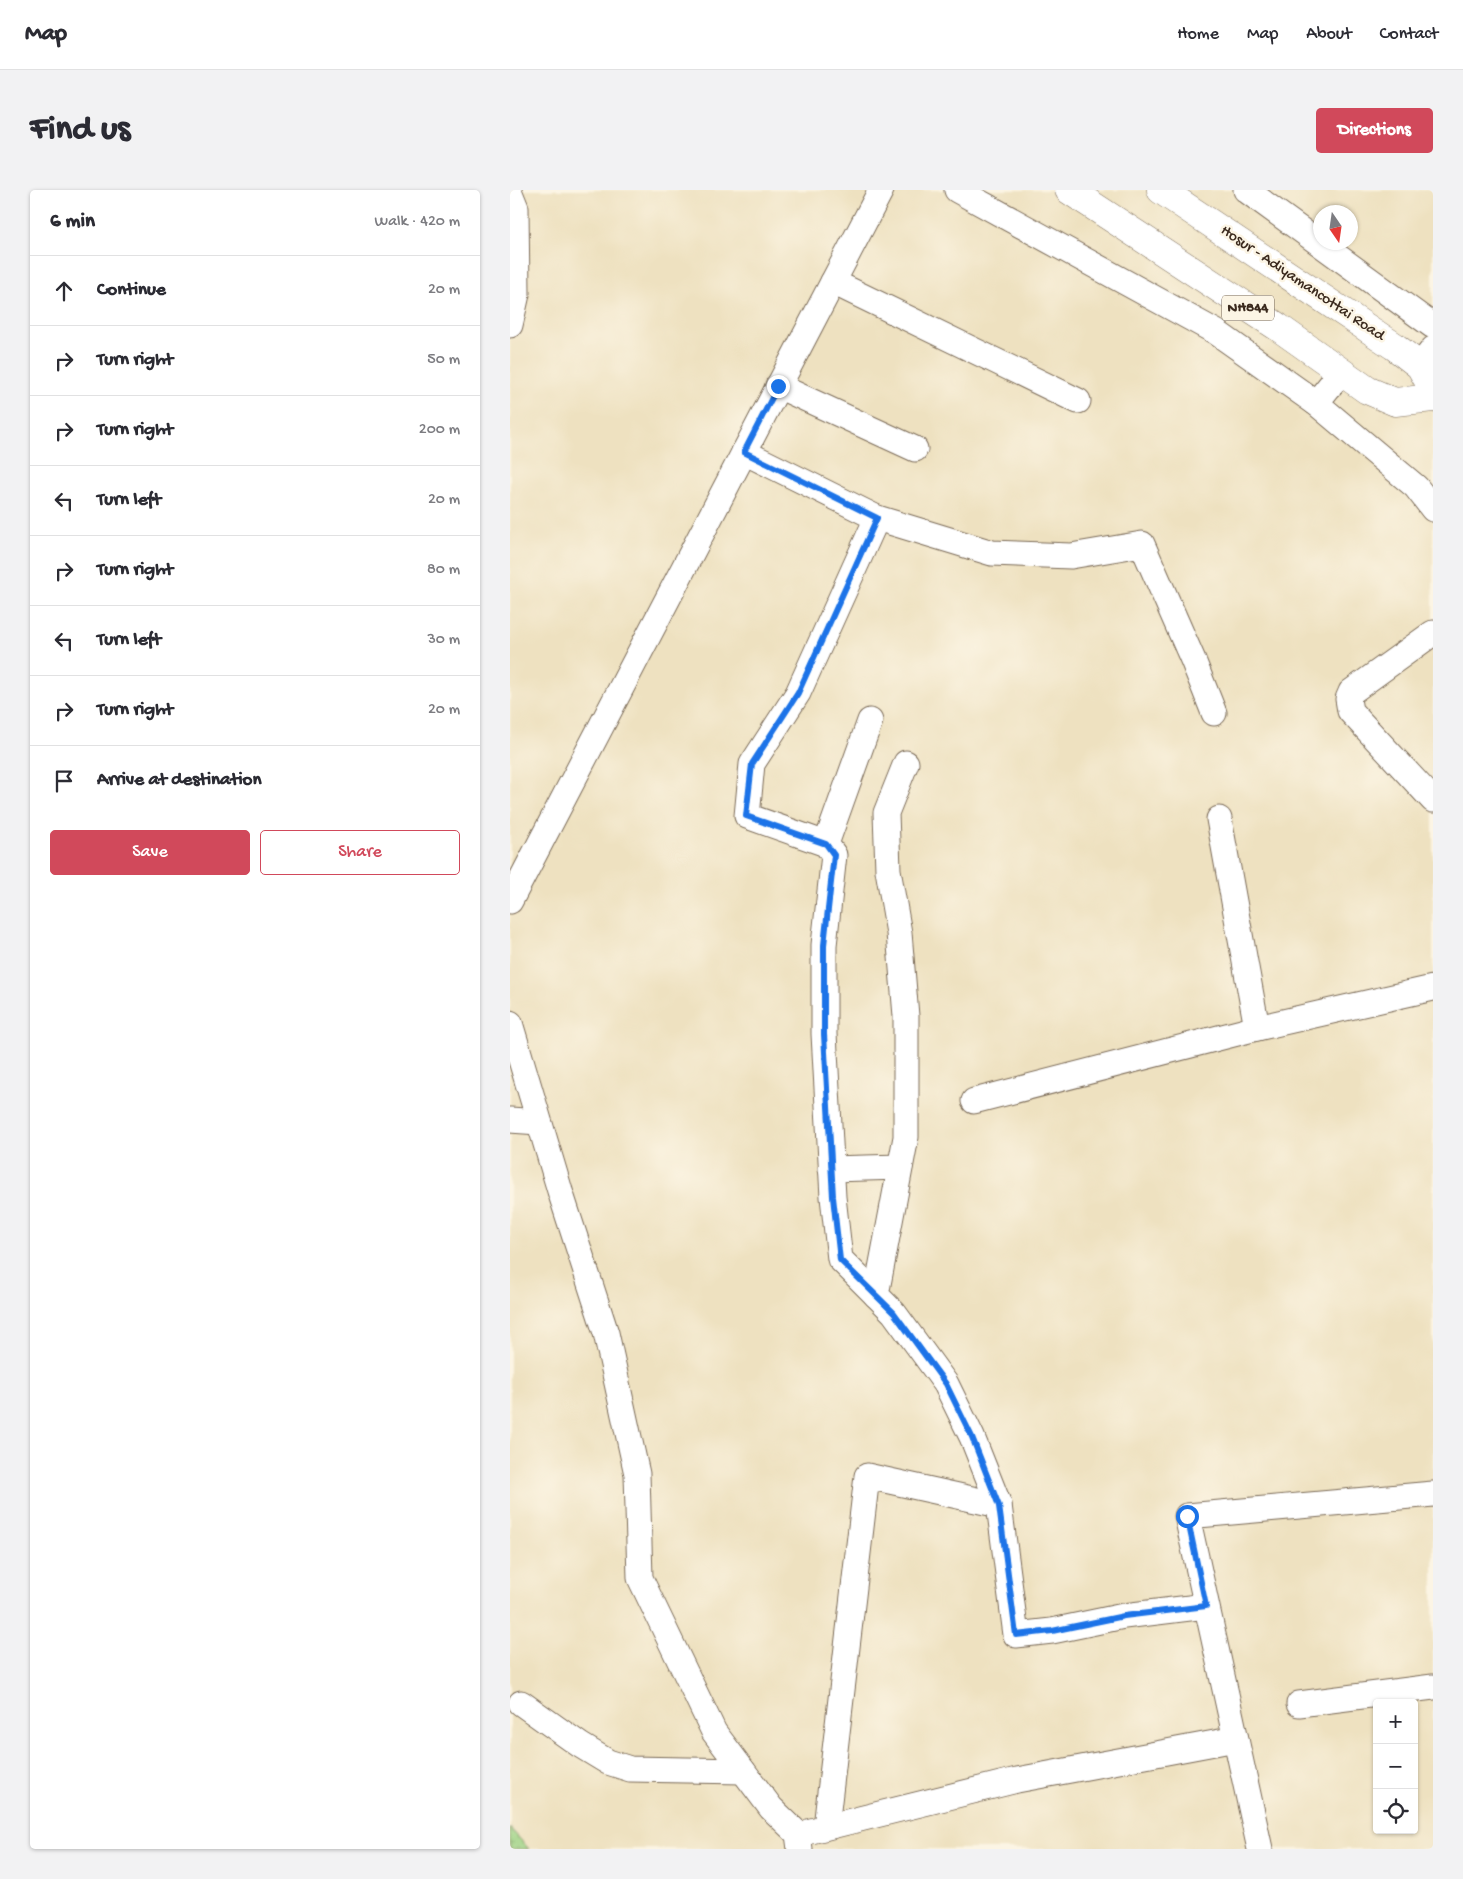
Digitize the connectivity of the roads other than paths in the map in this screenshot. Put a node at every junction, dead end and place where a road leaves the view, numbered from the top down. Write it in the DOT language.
graph roads {
  1 [pos="881,190"];
  2 [pos="957,190"];
  3 [pos="1069,190"];
  4 [pos="1161,190"];
  5 [pos="1246,190"];
  6 [pos="510,193"];
  7 [pos="833,282"];
  8 [pos="510,325"];
  9 [pos="1433,326"];
  10 [pos="1429,368"];
  11 [pos="1341,372"];
  12 [pos="778,386"];
  13 [pos="1433,398"];
  14 [pos="1078,401"];
  15 [pos="1316,403"];
  16 [pos="915,449"];
  17 [pos="744,452"];
  18 [pos="1433,510"];
  19 [pos="877,518"];
  20 [pos="1433,633"];
  21 [pos="1214,713"];
  22 [pos="870,721"];
  23 [pos="906,762"];
  24 [pos="1433,800"];
  25 [pos="1219,819"];
  26 [pos="826,844"];
  27 [pos="510,901"];
  28 [pos="1433,988"];
  29 [pos="510,1024"];
  30 [pos="1257,1028"];
  31 [pos="974,1101"];
  32 [pos="510,1120"];
  33 [pos="539,1122"];
  34 [pos="900,1167"];
  35 [pos="832,1170"];
  36 [pos="876,1295"];
  37 [pos="1433,1494"];
  38 [pos="999,1506"];
  39 [pos="1206,1606"];
  40 [pos="1433,1687"];
  41 [pos="521,1703"];
  42 [pos="1300,1704"];
  43 [pos="1236,1739"];
  44 [pos="743,1771"];
  45 [pos="826,1827"];
  46 [pos="799,1842"];
  47 [pos="1260,1849"];
  1 -- 7 [label="street"];
  2 -- 15 [label="street"];
  3 -- 11 [label="highway, NH844"];
  4 -- 10 [label="highway, Hosur - Adiyamancottai Road"];
  5 -- 9 [label="street"];
  6 -- 8 [label="street"];
  7 -- 12 [label="street"];
  7 -- 14 [label="street"];
  11 -- 13 [label="highway, NH844"];
  11 -- 15 [label="street"];
  12 -- 16 [label="street"];
  12 -- 17 [label="street"];
  15 -- 18 [label="street"];
  17 -- 19 [label="street"];
  17 -- 27 [label="street"];
  19 -- 21 [label="street"];
  19 -- 26 [label="street"];
  20 -- 24 [label="street"];
  22 -- 26 [label="street"];
  23 -- 34 [label="street"];
  25 -- 30 [label="street"];
  26 -- 35 [label="street"];
  28 -- 30 [label="street"];
  29 -- 33 [label="street"];
  30 -- 31 [label="street"];
  32 -- 33 [label="street"];
  33 -- 44 [label="street"];
  34 -- 35 [label="street"];
  34 -- 36 [label="street"];
  35 -- 36 [label="street"];
  36 -- 38 [label="street"];
  37 -- 39 [label="street"];
  38 -- 39 [label="street"];
  38 -- 45 [label="street"];
  39 -- 43 [label="street"];
  40 -- 42 [label="street"];
  41 -- 44 [label="street"];
  43 -- 45 [label="street"];
  43 -- 47 [label="street"];
  44 -- 46 [label="street"];
  45 -- 46 [label="street"];
}
